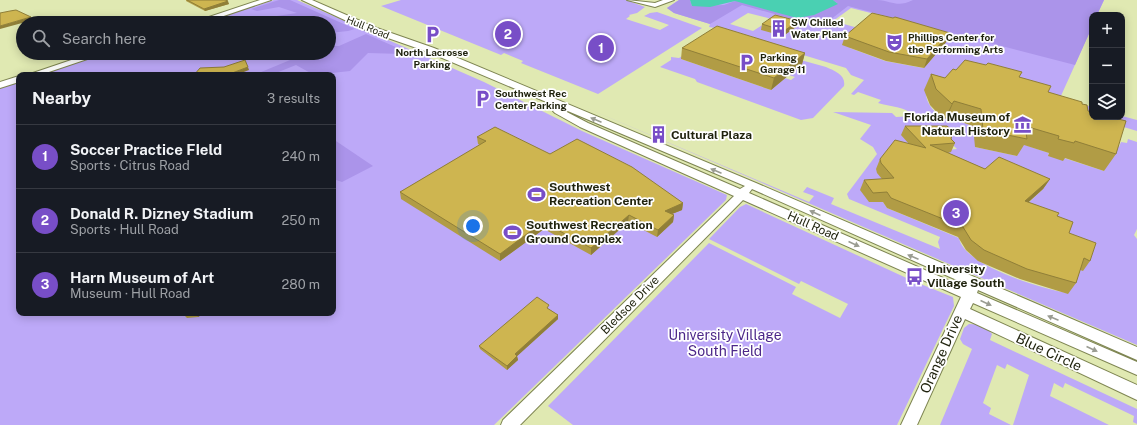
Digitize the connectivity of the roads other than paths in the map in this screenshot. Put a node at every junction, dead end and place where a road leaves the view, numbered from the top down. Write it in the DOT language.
graph roads {
  1 [pos="267,0"];
  2 [pos="306,0"];
  3 [pos="317,0"];
  4 [pos="631,0"];
  5 [pos="670,0"];
  6 [pos="217,16"];
  7 [pos="431,50"];
  8 [pos="78,60"];
  9 [pos="40,72"];
  10 [pos="16,80"];
  11 [pos="0,85"];
  12 [pos="747,190"];
  13 [pos="972,290"];
  14 [pos="961,311"];
  15 [pos="1137,354"];
  16 [pos="1137,369"];
  17 [pos="1137,393"];
  18 [pos="509,425"];
  19 [pos="909,425"];
  1 -- 6 [label="street"];
  2 -- 7 [label="street, Hull Road"];
  3 -- 7 [label="street, Hull Road"];
  4 -- 5 [label="street"];
  7 -- 12 [label="street, Hull Road"];
  8 -- 9 [label="street"];
  10 -- 11 [label="street"];
  12 -- 13 [label="street, Hull Road"];
  12 -- 18 [label="street, Bledsoe Drive"];
  13 -- 14 [label="street, Orange Drive"];
  15 -- 13 [label="street, Hull Road, one-way"];
  13 -- 16 [label="street, Hull Road, one-way"];
  14 -- 17 [label="street, Blue Circle"];
  14 -- 19 [label="street, Orange Drive"];
}
